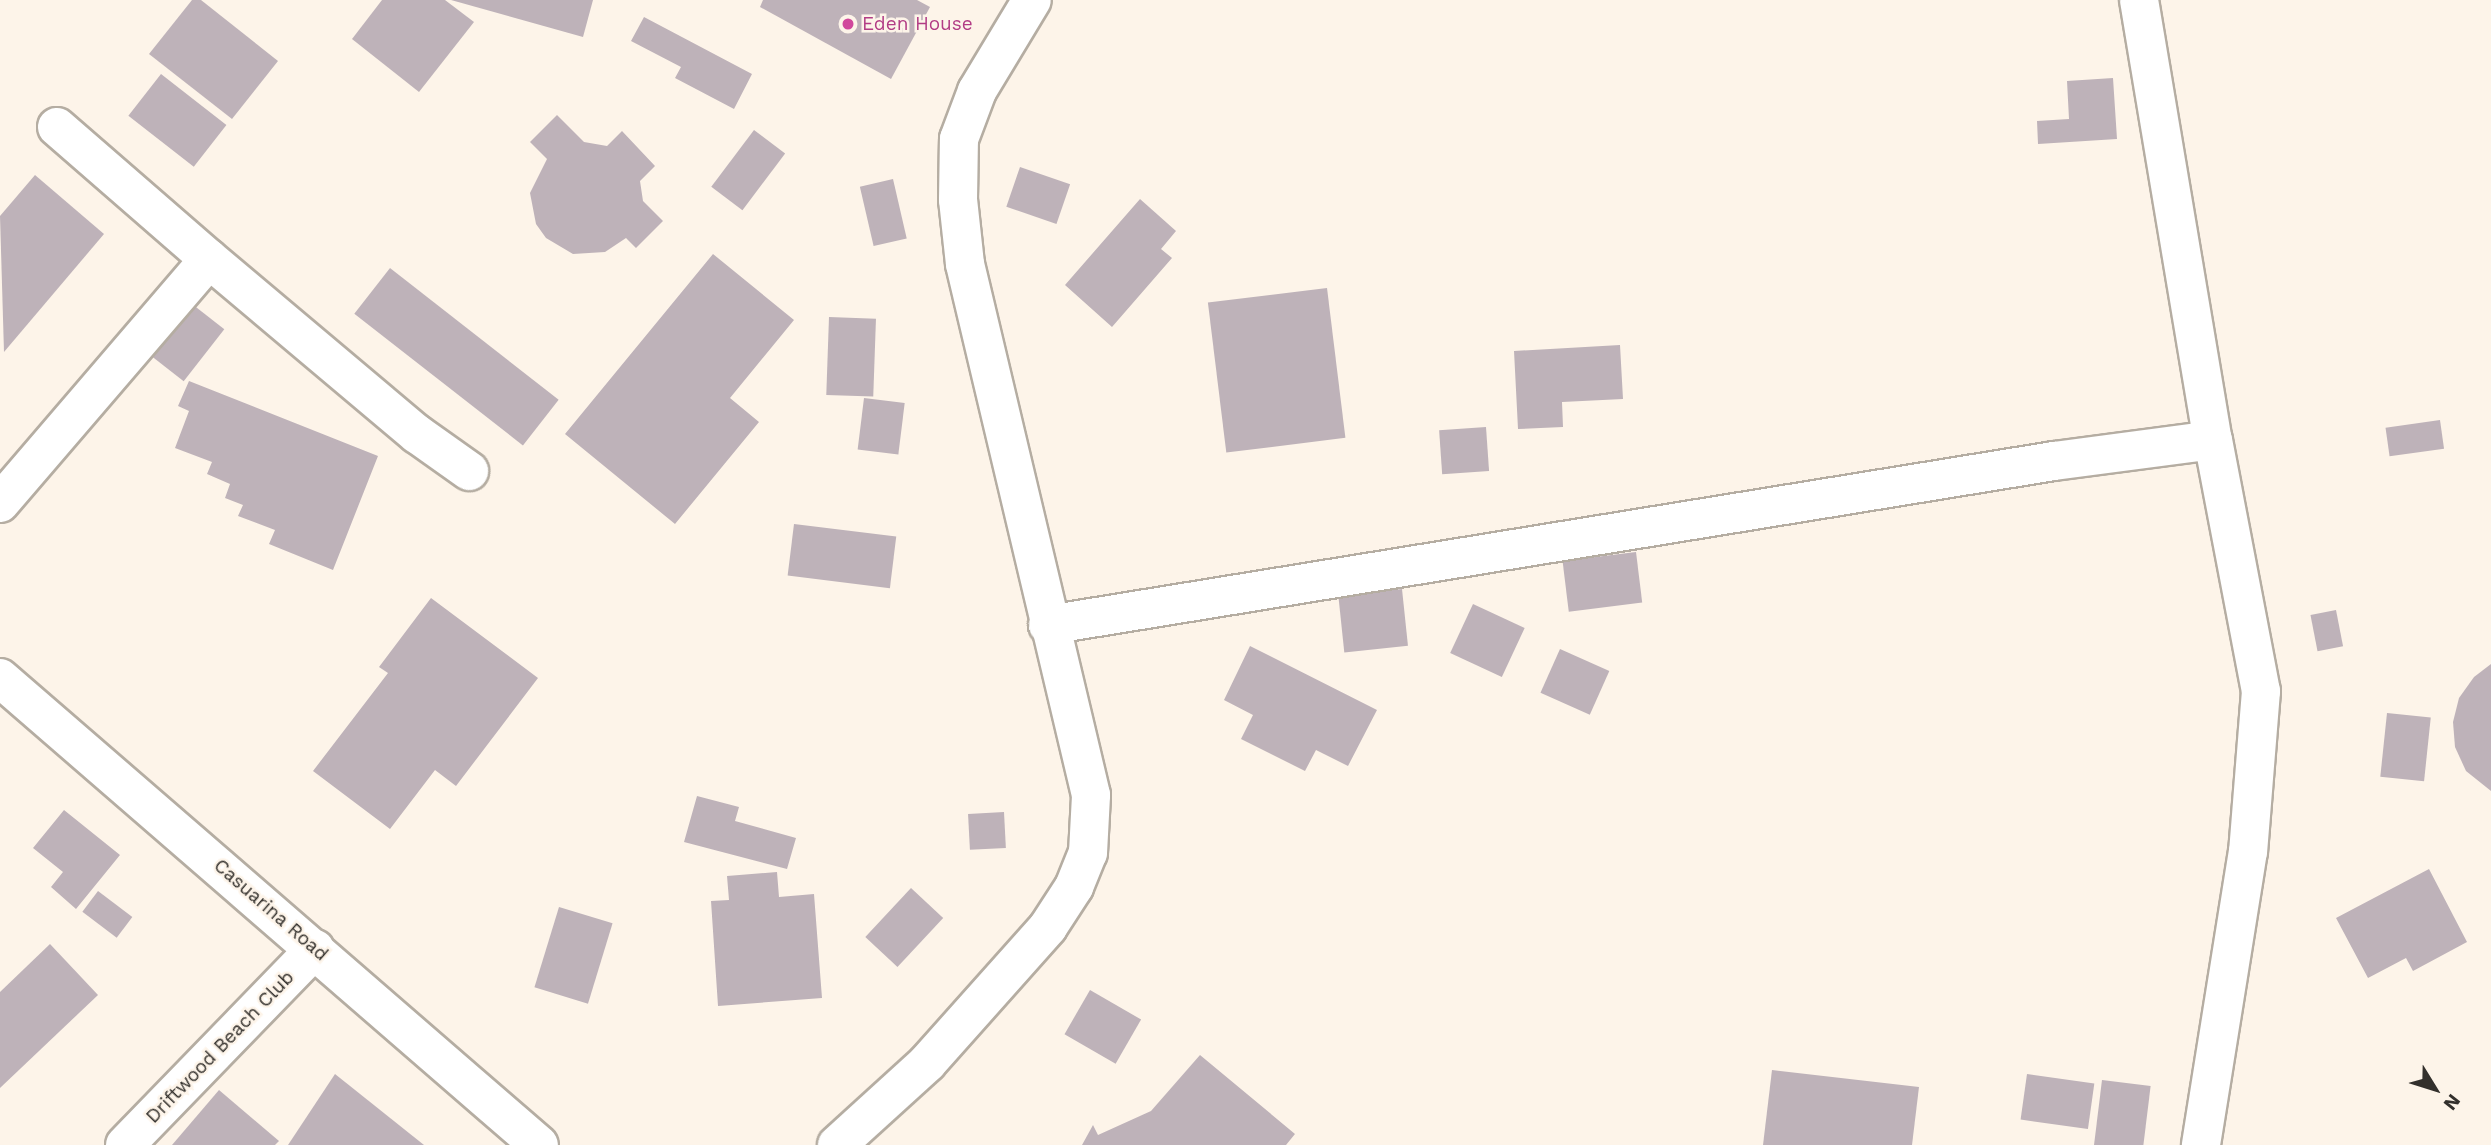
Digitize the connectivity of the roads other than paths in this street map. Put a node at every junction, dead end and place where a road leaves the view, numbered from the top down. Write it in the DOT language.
graph roads {
  1 [pos="1032,0"];
  2 [pos="2139,0"];
  3 [pos="57,127"];
  4 [pos="209,259"];
  5 [pos="2213,440"];
  6 [pos="468,471"];
  7 [pos="0,503"];
  8 [pos="1048,625"];
  9 [pos="0,678"];
  10 [pos="315,949"];
  11 [pos="125,1145"];
  12 [pos="539,1145"];
  13 [pos="837,1145"];
  14 [pos="2202,1145"];
  1 -- 8 [label="street"];
  2 -- 5 [label="street"];
  3 -- 4 [label="street"];
  4 -- 6 [label="street"];
  4 -- 7 [label="street"];
  5 -- 8 [label="street"];
  5 -- 14 [label="street"];
  8 -- 13 [label="street"];
  9 -- 10 [label="street, Casuarina Road"];
  10 -- 11 [label="street, Driftwood Beach Club"];
  10 -- 12 [label="street, Casuarina Road"];
}
